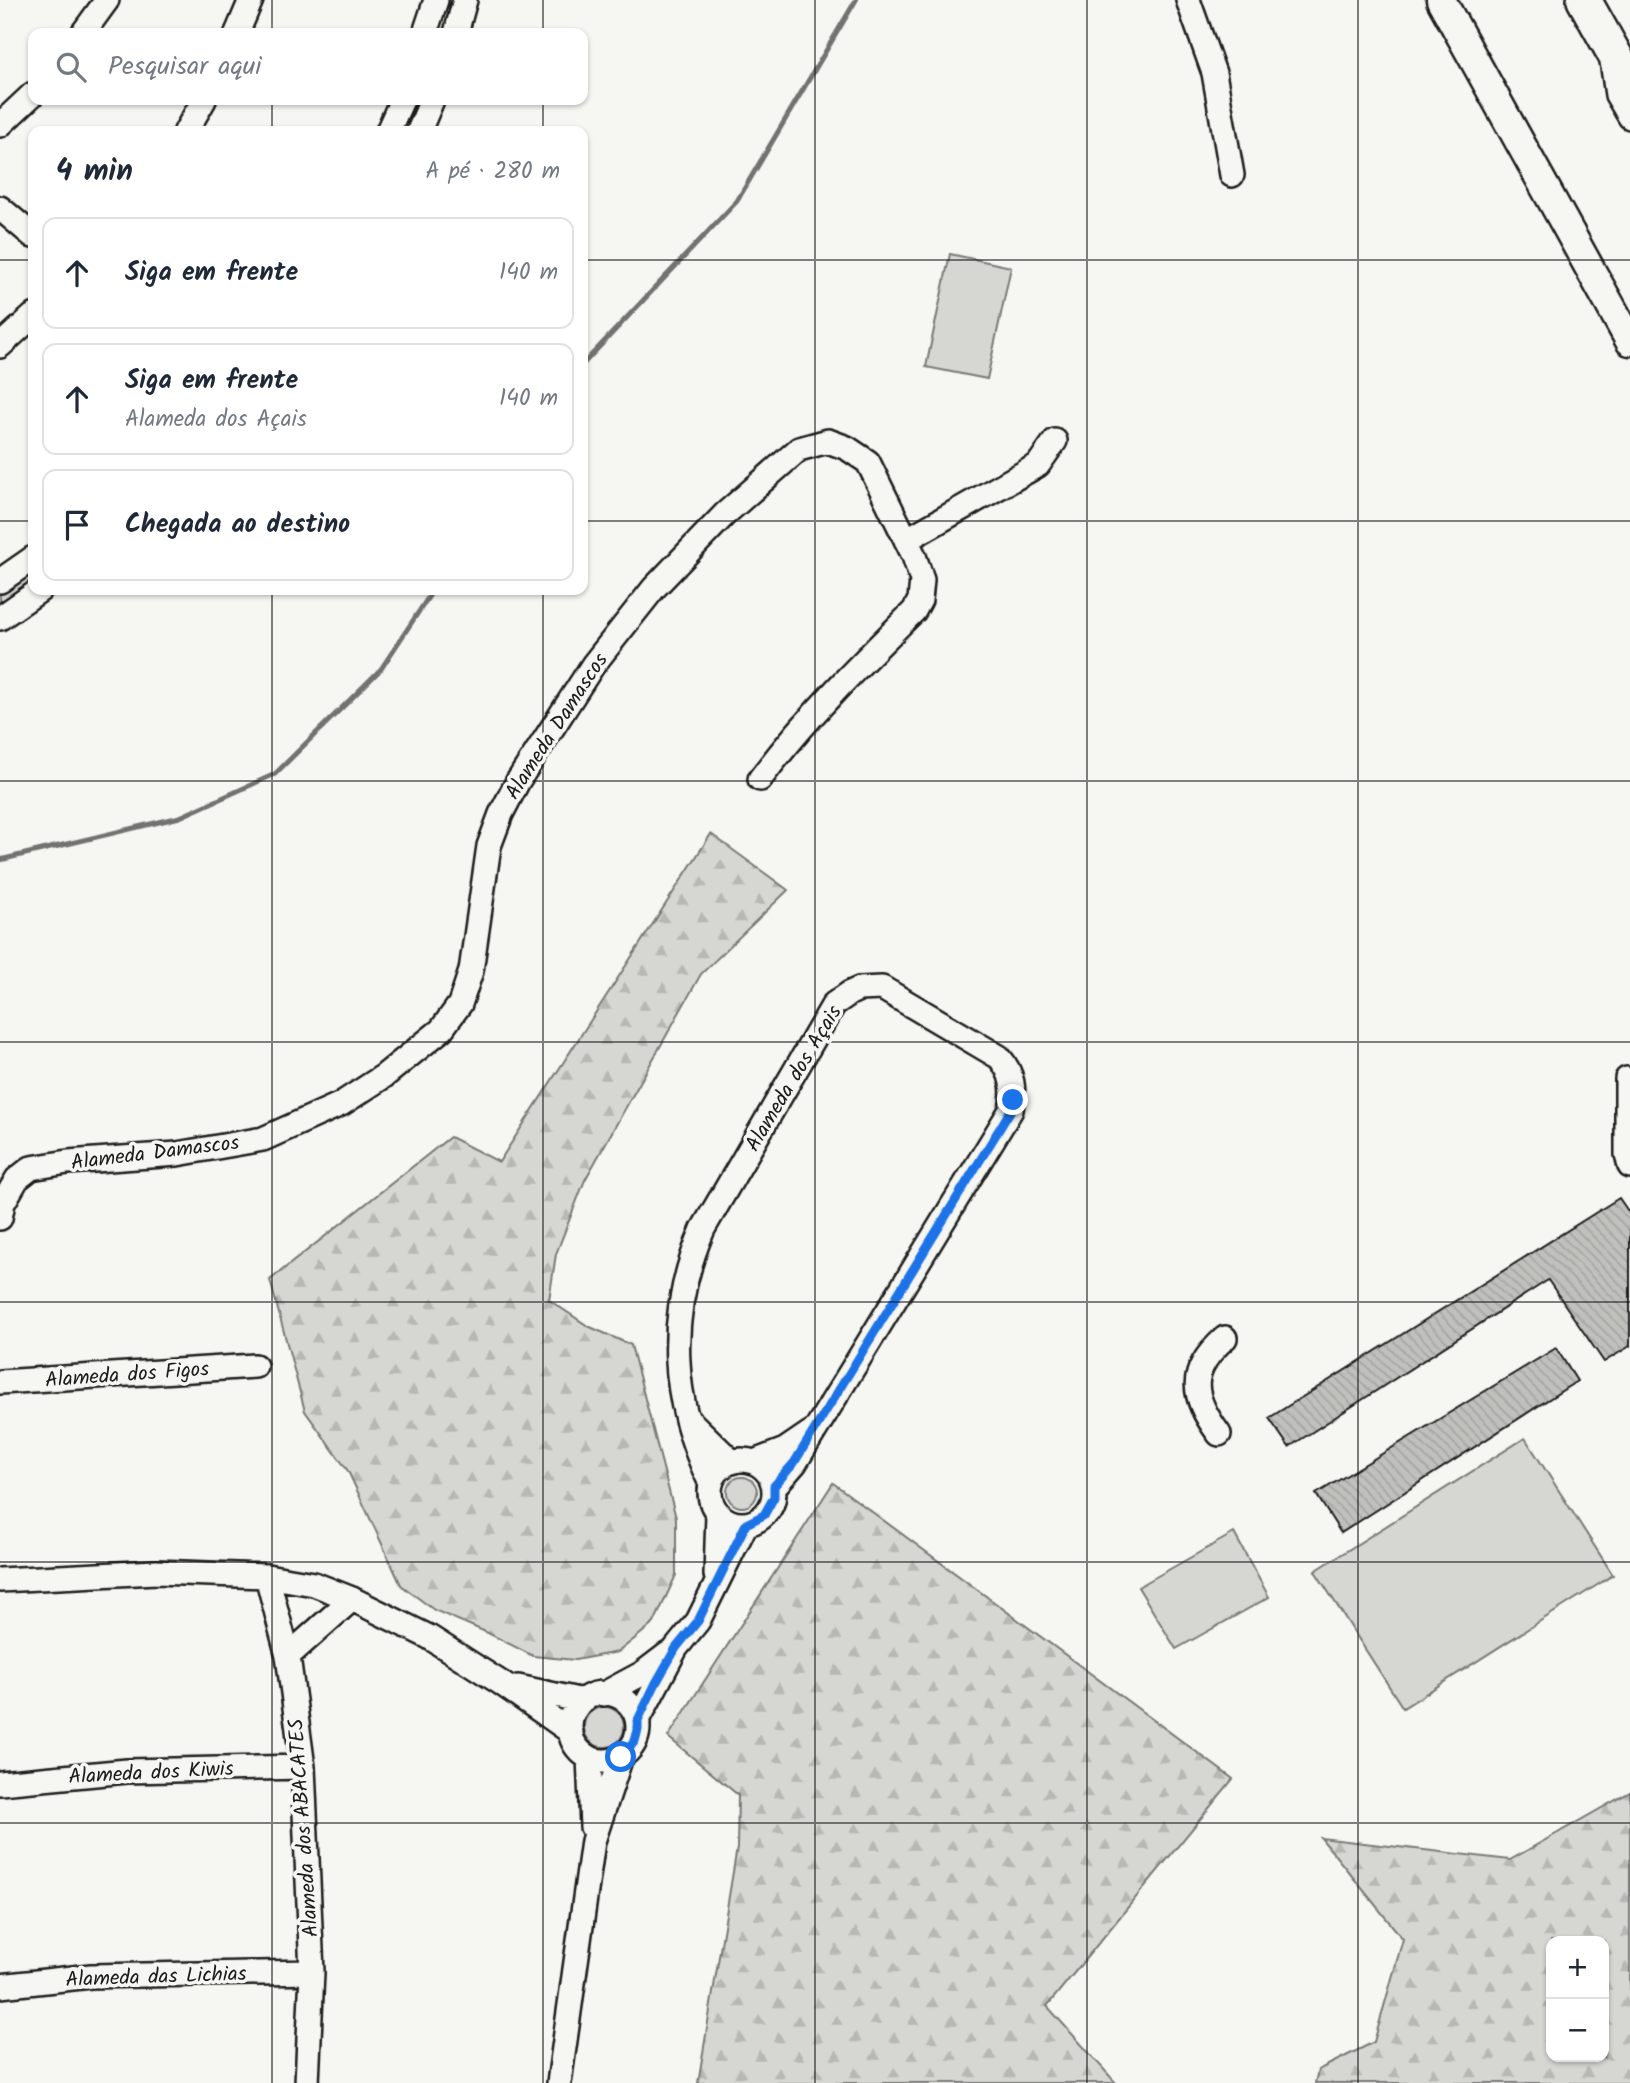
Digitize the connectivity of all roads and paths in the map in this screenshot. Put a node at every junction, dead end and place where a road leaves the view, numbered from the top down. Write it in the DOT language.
graph roads {
  1 [pos="107,0"];
  2 [pos="251,0"];
  3 [pos="436,0"];
  4 [pos="465,0"];
  5 [pos="1188,0"];
  6 [pos="1441,0"];
  7 [pos="1584,0"];
  8 [pos="87,28"];
  9 [pos="239,28"];
  10 [pos="427,28"];
  11 [pos="457,28"];
  12 [pos="1611,48"];
  13 [pos="1630,82"];
  14 [pos="28,99"];
  15 [pos="201,105"];
  16 [pos="400,105"];
  17 [pos="430,105"];
  18 [pos="1630,117"];
  19 [pos="0,125"];
  20 [pos="189,126"];
  21 [pos="390,126"];
  22 [pos="421,126"];
  23 [pos="1232,175"];
  24 [pos="0,208"];
  25 [pos="28,232"];
  26 [pos="28,321"];
  27 [pos="1630,341"];
  28 [pos="0,346"];
  29 [pos="1055,441"];
  30 [pos="906,540"];
  31 [pos="28,561"];
  32 [pos="0,580"];
  33 [pos="33,595"];
  34 [pos="0,618"];
  35 [pos="760,779"];
  36 [pos="1627,1079"];
  37 [pos="1629,1122"];
  38 [pos="1630,1166"];
  39 [pos="0,1218"];
  40 [pos="1225,1338"];
  41 [pos="255,1366"];
  42 [pos="0,1382"];
  43 [pos="688,1419"];
  44 [pos="813,1431"];
  45 [pos="1219,1434"];
  46 [pos="743,1462"];
  47 [pos="711,1484"];
  48 [pos="774,1486"];
  49 [pos="718,1513"];
  50 [pos="746,1524"];
  51 [pos="267,1576"];
  52 [pos="0,1580"];
  53 [pos="715,1582"];
  54 [pos="352,1599"];
  55 [pos="676,1648"];
  56 [pos="288,1656"];
  57 [pos="501,1682"];
  58 [pos="593,1697"];
  59 [pos="638,1720"];
  60 [pos="571,1731"];
  61 [pos="621,1757"];
  62 [pos="589,1758"];
  63 [pos="303,1767"];
  64 [pos="0,1783"];
  65 [pos="593,1841"];
  66 [pos="312,1972"];
  67 [pos="0,1986"];
  68 [pos="307,2083"];
  69 [pos="559,2083"];
  1 -- 8 [label="street"];
  2 -- 9 [label="street"];
  3 -- 10 [label="street"];
  4 -- 11 [label="street"];
  5 -- 23 [label="street"];
  6 -- 27 [label="main road"];
  7 -- 12 [label="highway"];
  12 -- 13 [label="highway"];
  12 -- 18 [label="street"];
  14 -- 19 [label="street"];
  15 -- 20 [label="street"];
  16 -- 21 [label="street"];
  17 -- 22 [label="street"];
  24 -- 25 [label="street"];
  26 -- 28 [label="street"];
  29 -- 30 [label="street"];
  30 -- 35 [label="street, Alameda Damascos"];
  30 -- 39 [label="street, Alameda Damascos"];
  31 -- 32 [label="street"];
  33 -- 34 [label="street"];
  36 -- 37 [label="street"];
  37 -- 38 [label="street"];
  40 -- 45 [label="street"];
  41 -- 42 [label="street, Alameda dos Figos"];
  43 -- 44 [label="street, Alameda dos Açais"];
  43 -- 46 [label="street"];
  43 -- 47 [label="street, Alameda dos Açais"];
  44 -- 46 [label="street"];
  44 -- 48 [label="street, Alameda dos Açais"];
  46 -- 47 [label="street"];
  46 -- 48 [label="street"];
  47 -- 49 [label="street"];
  48 -- 50 [label="street"];
  49 -- 50 [label="street"];
  49 -- 53 [label="street"];
  50 -- 53 [label="street"];
  51 -- 52 [label="street"];
  51 -- 54 [label="street"];
  51 -- 56 [label="street, Alameda dos ABACATES"];
  53 -- 55 [label="street"];
  54 -- 56 [label="street"];
  54 -- 57 [label="street"];
  55 -- 58 [label="street"];
  55 -- 59 [label="street"];
  56 -- 63 [label="street, Alameda dos ABACATES"];
  57 -- 58 [label="street"];
  57 -- 60 [label="street"];
  58 -- 59 [label="street"];
  58 -- 60 [label="street"];
  59 -- 61 [label="street"];
  60 -- 62 [label="street"];
  61 -- 62 [label="street"];
  61 -- 65 [label="street"];
  62 -- 65 [label="street"];
  63 -- 64 [label="street, Alameda dos Kiwis"];
  63 -- 66 [label="street, Alameda dos ABACATES"];
  65 -- 69 [label="street"];
  66 -- 67 [label="street, Alameda das Lichias"];
  66 -- 68 [label="street, Alameda dos ABACATES"];
}
